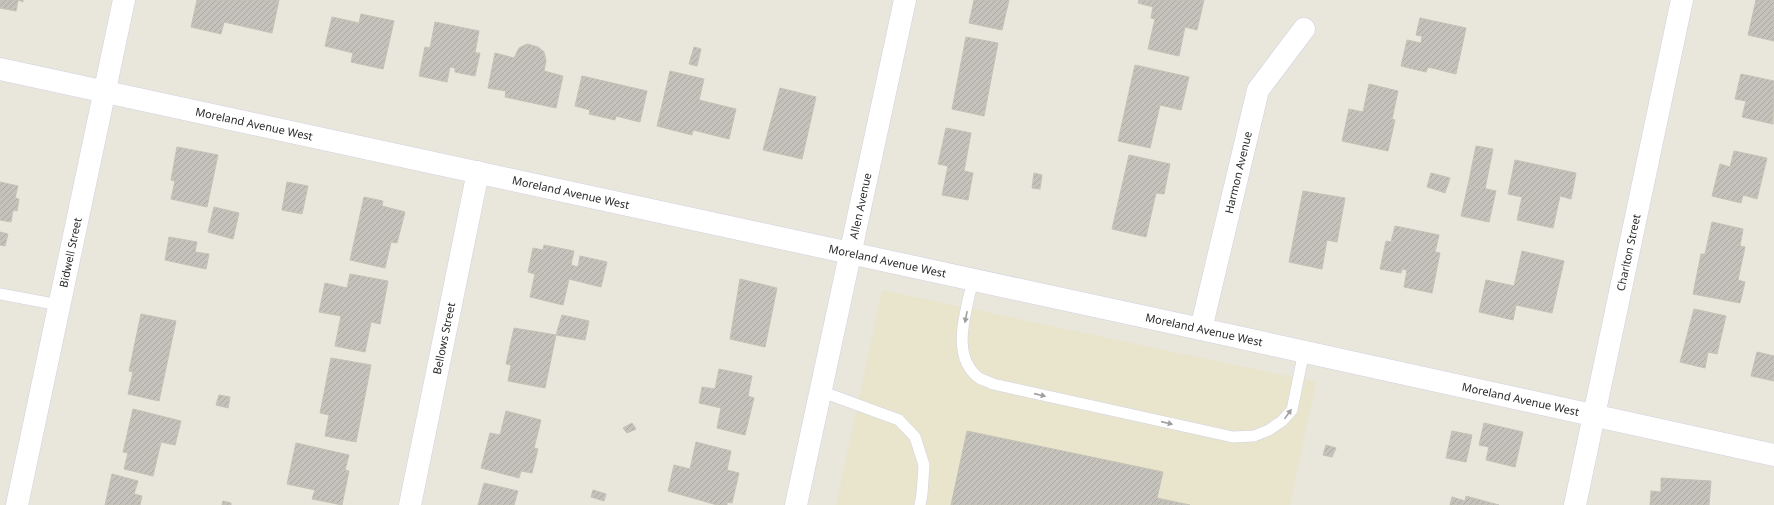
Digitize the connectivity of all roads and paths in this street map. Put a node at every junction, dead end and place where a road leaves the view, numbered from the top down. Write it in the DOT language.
graph roads {
  1 [pos="124,0"];
  2 [pos="905,0"];
  3 [pos="1682,0"];
  4 [pos="1304,29"];
  5 [pos="0,69"];
  6 [pos="105,91"];
  7 [pos="478,172"];
  8 [pos="850,253"];
  9 [pos="973,279"];
  10 [pos="0,294"];
  11 [pos="59,305"];
  12 [pos="1201,328"];
  13 [pos="1304,351"];
  14 [pos="820,391"];
  15 [pos="1593,415"];
  16 [pos="1774,455"];
  17 [pos="17,505"];
  18 [pos="410,505"];
  19 [pos="796,505"];
  20 [pos="920,505"];
  21 [pos="1575,505"];
  1 -- 6 [label="street, Bidwell Street"];
  2 -- 8 [label="street, Allen Avenue"];
  3 -- 15 [label="street, Charlton Street"];
  4 -- 12 [label="street, Harmon Avenue"];
  5 -- 6 [label="street, Moreland Avenue West"];
  6 -- 7 [label="street, Moreland Avenue West"];
  6 -- 11 [label="street, Bidwell Street"];
  7 -- 8 [label="street, Moreland Avenue West"];
  7 -- 18 [label="street, Bellows Street"];
  8 -- 9 [label="street, Moreland Avenue West"];
  8 -- 14 [label="street, Allen Avenue"];
  9 -- 12 [label="street, Moreland Avenue West"];
  9 -- 13 [label="lane, one-way"];
  10 -- 11 [label="lane"];
  11 -- 17 [label="street, Bidwell Street"];
  12 -- 13 [label="street, Moreland Avenue West"];
  13 -- 15 [label="street, Moreland Avenue West"];
  14 -- 19 [label="street, Allen Avenue"];
  14 -- 20 [label="lane"];
  15 -- 16 [label="street, Moreland Avenue West"];
  15 -- 21 [label="street, Charlton Street"];
}
